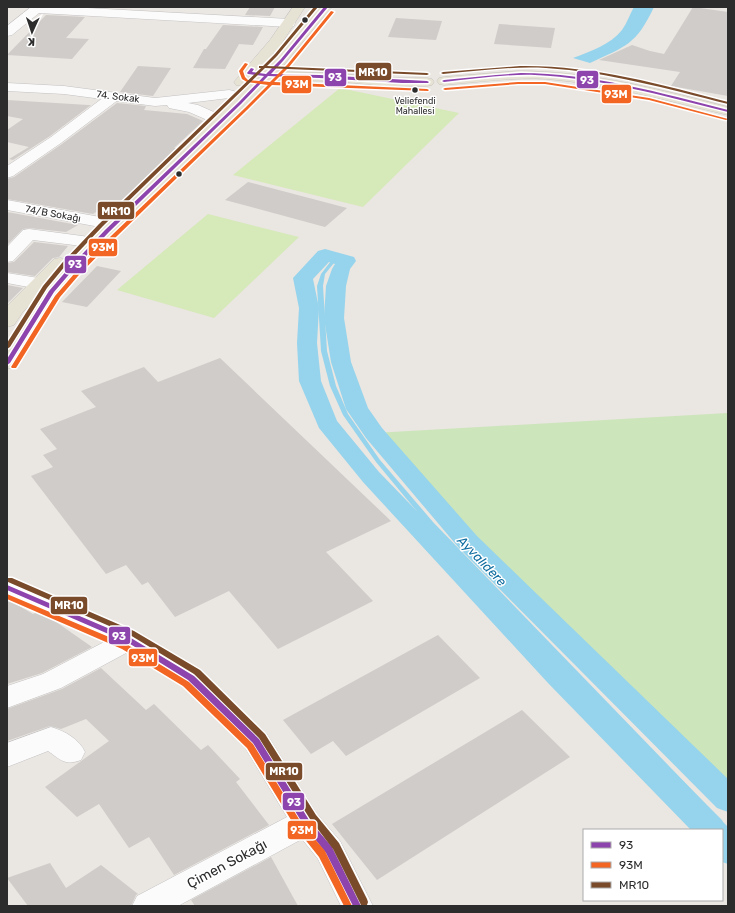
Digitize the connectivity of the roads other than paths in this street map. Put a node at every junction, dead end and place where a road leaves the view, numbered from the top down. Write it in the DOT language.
graph roads {
  1 [pos="299,7"];
  2 [pos="326,7"];
  3 [pos="38,8"];
  4 [pos="289,24"];
  5 [pos="7,32"];
  6 [pos="282,60"];
  7 [pos="431,67"];
  8 [pos="262,73"];
  9 [pos="331,74"];
  10 [pos="444,81"];
  11 [pos="427,82"];
  12 [pos="7,87"];
  13 [pos="651,91"];
  14 [pos="229,94"];
  15 [pos="114,97"];
  16 [pos="246,97"];
  17 [pos="155,102"];
  18 [pos="728,111"];
  19 [pos="213,121"];
  20 [pos="10,168"];
  21 [pos="7,205"];
  22 [pos="100,222"];
  23 [pos="82,242"];
  24 [pos="7,257"];
  25 [pos="7,278"];
  26 [pos="39,283"];
  27 [pos="10,313"];
  28 [pos="7,363"];
  29 [pos="7,587"];
  30 [pos="128,640"];
  31 [pos="7,697"];
  32 [pos="71,752"];
  33 [pos="7,755"];
  34 [pos="306,822"];
  35 [pos="148,906"];
  36 [pos="357,906"];
  1 -- 4 [label="main road"];
  2 -- 6 [label="main road"];
  3 -- 4 [label="street"];
  3 -- 5 [label="street"];
  4 -- 8 [label="main road"];
  6 -- 8 [label="main road"];
  6 -- 9 [label="main road"];
  7 -- 9 [label="main road"];
  7 -- 10 [label="main road"];
  7 -- 11 [label="main road"];
  7 -- 13 [label="main road"];
  8 -- 9 [label="main road"];
  8 -- 14 [label="main road"];
  8 -- 16 [label="main road"];
  9 -- 11 [label="main road"];
  9 -- 16 [label="main road"];
  10 -- 11 [label="main road"];
  10 -- 13 [label="main road"];
  12 -- 15 [label="street, 74. Sokak"];
  13 -- 18 [label="main road"];
  14 -- 17 [label="street, 74. Sokak"];
  14 -- 19 [label="main road"];
  15 -- 17 [label="street, 74. Sokak"];
  15 -- 20 [label="street"];
  16 -- 19 [label="main road"];
  17 -- 19 [label="street"];
  19 -- 22 [label="main road"];
  19 -- 28 [label="main road"];
  21 -- 22 [label="street, 74/B Sokağı"];
  22 -- 23 [label="main road"];
  23 -- 24 [label="street"];
  23 -- 26 [label="main road"];
  25 -- 26 [label="street"];
  26 -- 27 [label="main road"];
  29 -- 30 [label="street"];
  30 -- 31 [label="street"];
  30 -- 34 [label="street"];
  32 -- 33 [label="street"];
  34 -- 35 [label="street, Çimen Sokağı"];
  34 -- 36 [label="street"];
}
